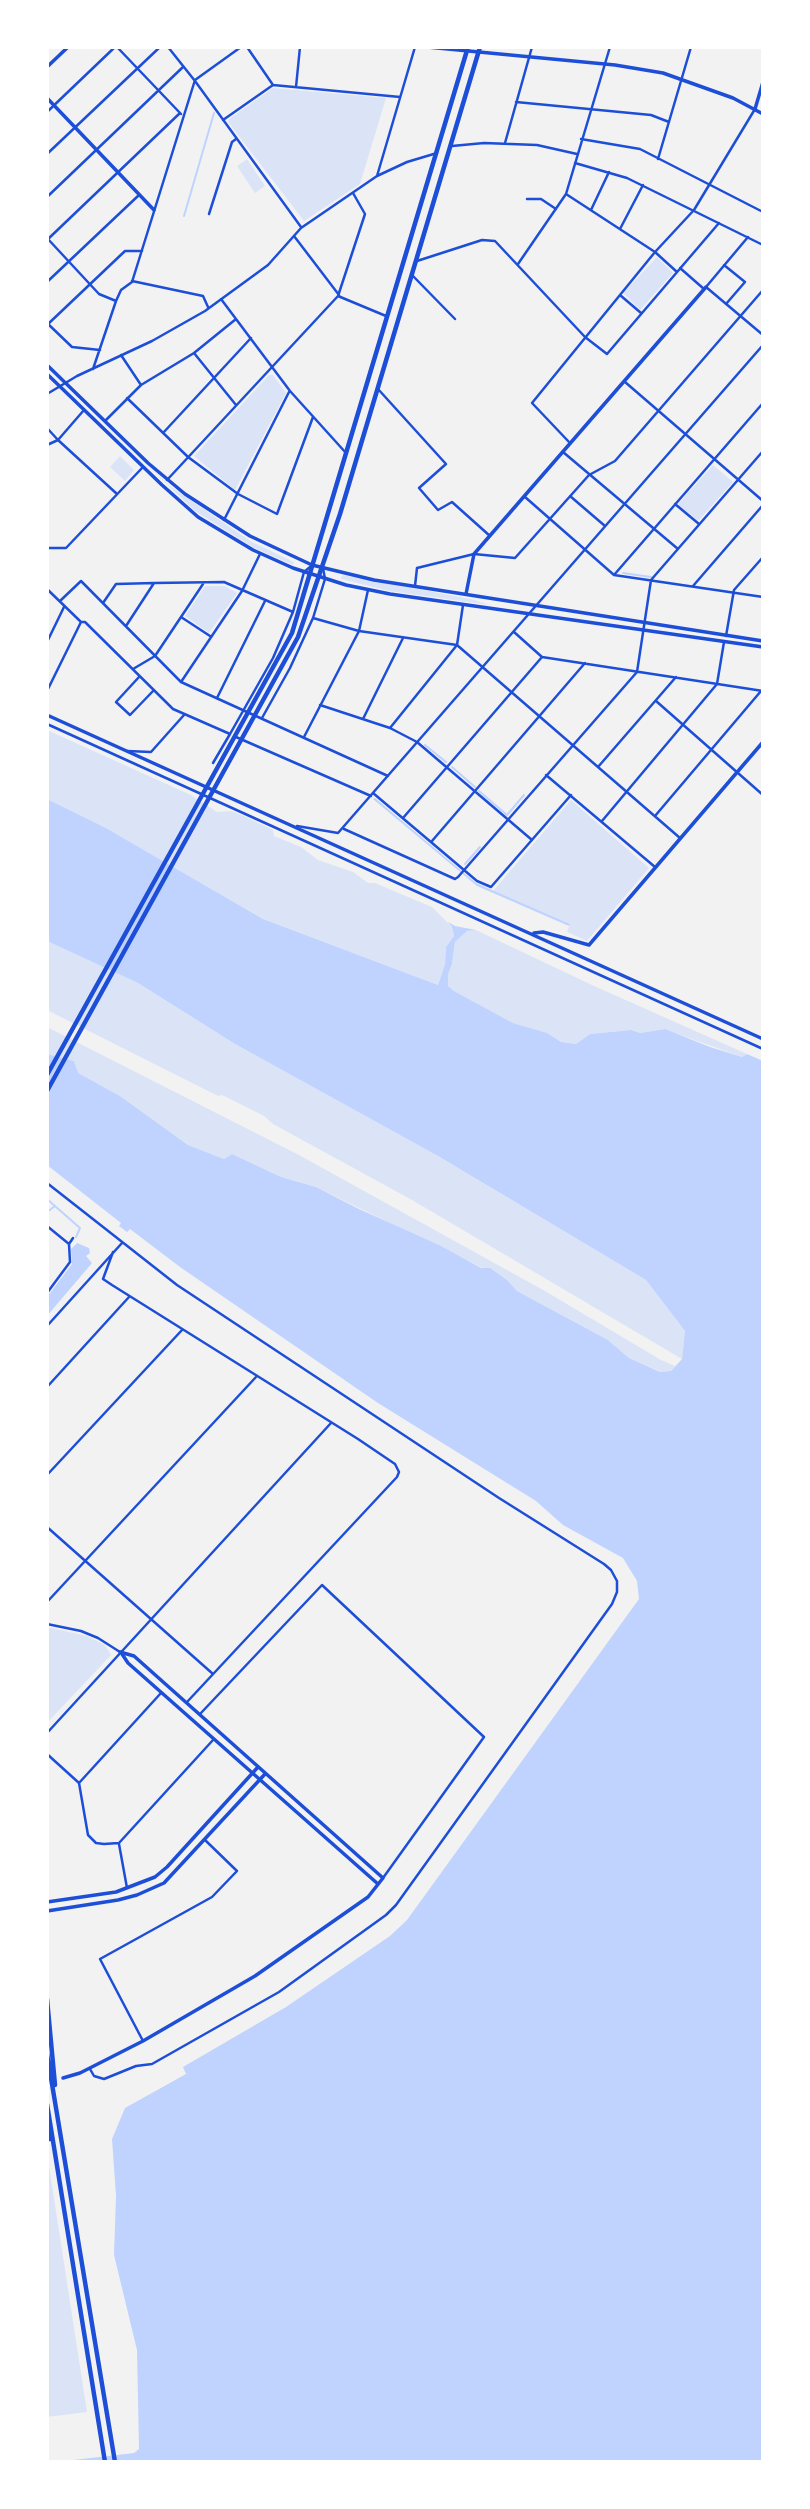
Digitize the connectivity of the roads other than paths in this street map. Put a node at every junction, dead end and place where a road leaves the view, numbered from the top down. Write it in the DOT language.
graph roads {
  1 [pos="68,47"];
  2 [pos="116,47"];
  3 [pos="160,47"];
  4 [pos="168,47"];
  5 [pos="241,47"];
  6 [pos="247,47"];
  7 [pos="300,47"];
  8 [pos="415,47"];
  9 [pos="427,47"];
  10 [pos="532,47"];
  11 [pos="610,47"];
  12 [pos="691,47"];
  13 [pos="467,49"];
  14 [pos="479,50"];
  15 [pos="529,57"];
  16 [pos="604,64"];
  17 [pos="47,67"];
  18 [pos="183,67"];
  19 [pos="137,69"];
  20 [pos="682,79"];
  21 [pos="195,81"];
  22 [pos="763,82"];
  23 [pos="273,85"];
  24 [pos="296,87"];
  25 [pos="159,91"];
  26 [pos="400,97"];
  27 [pos="47,98"];
  28 [pos="516,102"];
  29 [pos="54,105"];
  30 [pos="590,109"];
  31 [pos="755,109"];
  32 [pos="47,112"];
  33 [pos="763,114"];
  34 [pos="182,115"];
  35 [pos="223,120"];
  36 [pos="669,122"];
  37 [pos="75,127"];
  38 [pos="237,139"];
  39 [pos="581,139"];
  40 [pos="505,143"];
  41 [pos="451,146"];
  42 [pos="97,150"];
  43 [pos="437,153"];
  44 [pos="47,154"];
  45 [pos="577,154"];
  46 [pos="658,159"];
  47 [pos="575,163"];
  48 [pos="118,172"];
  49 [pos="609,172"];
  50 [pos="377,176"];
  51 [pos="643,185"];
  52 [pos="710,185"];
  53 [pos="353,192"];
  54 [pos="140,194"];
  55 [pos="566,194"];
  56 [pos="47,197"];
  57 [pos="527,199"];
  58 [pos="556,209"];
  59 [pos="154,210"];
  60 [pos="591,210"];
  61 [pos="694,210"];
  62 [pos="763,212"];
  63 [pos="209,214"];
  64 [pos="719,223"];
  65 [pos="301,228"];
  66 [pos="620,229"];
  67 [pos="294,236"];
  68 [pos="748,237"];
  69 [pos="48,239"];
  70 [pos="763,244"];
  71 [pos="142,251"];
  72 [pos="655,252"];
  73 [pos="69,262"];
  74 [pos="416,262"];
  75 [pos="518,264"];
  76 [pos="724,265"];
  77 [pos="679,270"];
  78 [pos="412,275"];
  79 [pos="132,281"];
  80 [pos="47,282"];
  81 [pos="90,284"];
  82 [pos="705,288"];
  83 [pos="763,290"];
  84 [pos="338,295"];
  85 [pos="620,295"];
  86 [pos="221,299"];
  87 [pos="116,301"];
  88 [pos="726,304"];
  89 [pos="208,308"];
  90 [pos="642,313"];
  91 [pos="386,316"];
  92 [pos="740,316"];
  93 [pos="236,318"];
  94 [pos="455,319"];
  95 [pos="48,324"];
  96 [pos="763,335"];
  97 [pos="585,337"];
  98 [pos="251,338"];
  99 [pos="763,345"];
  100 [pos="100,350"];
  101 [pos="194,353"];
  102 [pos="121,355"];
  103 [pos="47,365"];
  104 [pos="272,367"];
  105 [pos="93,369"];
  106 [pos="47,374"];
  107 [pos="214,378"];
  108 [pos="624,382"];
  109 [pos="65,383"];
  110 [pos="141,385"];
  111 [pos="60,386"];
  112 [pos="378,389"];
  113 [pos="290,391"];
  114 [pos="47,394"];
  115 [pos="127,398"];
  116 [pos="763,403"];
  117 [pos="236,405"];
  118 [pos="84,410"];
  119 [pos="658,411"];
  120 [pos="313,417"];
  121 [pos="105,421"];
  122 [pos="47,428"];
  123 [pos="163,432"];
  124 [pos="685,434"];
  125 [pos="58,440"];
  126 [pos="571,443"];
  127 [pos="47,446"];
  128 [pos="763,451"];
  129 [pos="563,452"];
  130 [pos="346,453"];
  131 [pos="188,457"];
  132 [pos="714,459"];
  133 [pos="143,467"];
  134 [pos="589,475"];
  135 [pos="167,480"];
  136 [pos="738,480"];
  137 [pos="117,494"];
  138 [pos="238,494"];
  139 [pos="570,496"];
  140 [pos="525,497"];
  141 [pos="763,503"];
  142 [pos="625,504"];
  143 [pos="675,504"];
  144 [pos="550,519"];
  145 [pos="224,520"];
  146 [pos="699,524"];
  147 [pos="606,526"];
  148 [pos="654,529"];
  149 [pos="490,536"];
  150 [pos="47,548"];
  151 [pos="678,549"];
  152 [pos="585,550"];
  153 [pos="260,554"];
  154 [pos="474,554"];
  155 [pos="763,557"];
  156 [pos="312,565"];
  157 [pos="323,568"];
  158 [pos="307,573"];
  159 [pos="614,575"];
  160 [pos="323,578"];
  161 [pos="651,580"];
  162 [pos="155,583"];
  163 [pos="203,584"];
  164 [pos="415,586"];
  165 [pos="693,586"];
  166 [pos="47,589"];
  167 [pos="368,589"];
  168 [pos="242,591"];
  169 [pos="466,594"];
  170 [pos="733,594"];
  171 [pos="763,597"];
  172 [pos="60,601"];
  173 [pos="265,601"];
  174 [pos="103,603"];
  175 [pos="463,604"];
  176 [pos="65,606"];
  177 [pos="536,606"];
  178 [pos="293,612"];
  179 [pos="530,612"];
  180 [pos="181,617"];
  181 [pos="313,618"];
  182 [pos="81,622"];
  183 [pos="646,622"];
  184 [pos="126,626"];
  185 [pos="645,629"];
  186 [pos="359,631"];
  187 [pos="514,632"];
  188 [pos="726,636"];
  189 [pos="211,637"];
  190 [pos="403,638"];
  191 [pos="763,641"];
  192 [pos="47,642"];
  193 [pos="724,642"];
  194 [pos="457,645"];
  195 [pos="763,648"];
  196 [pos="155,656"];
  197 [pos="542,657"];
  198 [pos="585,663"];
  199 [pos="483,667"];
  200 [pos="133,669"];
  201 [pos="637,672"];
  202 [pos="140,676"];
  203 [pos="676,677"];
  204 [pos="181,682"];
  205 [pos="717,684"];
  206 [pos="154,690"];
  207 [pos="762,690"];
  208 [pos="47,691"];
  209 [pos="512,692"];
  210 [pos="218,698"];
  211 [pos="656,701"];
  212 [pos="320,705"];
  213 [pos="244,710"];
  214 [pos="185,714"];
  215 [pos="47,715"];
  216 [pos="540,716"];
  217 [pos="262,718"];
  218 [pos="363,719"];
  219 [pos="47,724"];
  220 [pos="683,726"];
  221 [pos="390,728"];
  222 [pos="230,734"];
  223 [pos="304,737"];
  224 [pos="763,742"];
  225 [pos="417,743"];
  226 [pos="572,745"];
  227 [pos="711,750"];
  228 [pos="127,751"];
  229 [pos="213,763"];
  230 [pos="447,767"];
  231 [pos="598,767"];
  232 [pos="736,772"];
  233 [pos="546,775"];
  234 [pos="388,776"];
  235 [pos="207,788"];
  236 [pos="216,790"];
  237 [pos="475,791"];
  238 [pos="626,792"];
  239 [pos="372,794"];
  240 [pos="571,795"];
  241 [pos="763,795"];
  242 [pos="655,816"];
  243 [pos="403,818"];
  244 [pos="508,819"];
  245 [pos="602,821"];
  246 [pos="293,827"];
  247 [pos="342,829"];
  248 [pos="680,838"];
  249 [pos="532,840"];
  250 [pos="431,842"];
  251 [pos="655,867"];
  252 [pos="463,872"];
  253 [pos="532,933"];
  254 [pos="763,1038"];
  255 [pos="763,1049"];
  256 [pos="47,1074"];
  257 [pos="47,1091"];
  258 [pos="47,1183"];
  259 [pos="47,1226"];
  260 [pos="73,1238"];
  261 [pos="122,1243"];
  262 [pos="69,1244"];
  263 [pos="113,1252"];
  264 [pos="47,1293"];
  265 [pos="129,1297"];
  266 [pos="47,1326"];
  267 [pos="182,1330"];
  268 [pos="256,1377"];
  269 [pos="47,1387"];
  270 [pos="331,1423"];
  271 [pos="47,1475"];
  272 [pos="47,1527"];
  273 [pos="85,1561"];
  274 [pos="47,1602"];
  275 [pos="150,1619"];
  276 [pos="47,1624"];
  277 [pos="120,1652"];
  278 [pos="213,1674"];
  279 [pos="162,1692"];
  280 [pos="187,1702"];
  281 [pos="200,1714"];
  282 [pos="47,1732"];
  283 [pos="215,1739"];
  284 [pos="47,1754"];
  285 [pos="258,1767"];
  286 [pos="253,1773"];
  287 [pos="265,1774"];
  288 [pos="260,1779"];
  289 [pos="79,1783"];
  290 [pos="205,1840"];
  291 [pos="119,1843"];
  292 [pos="383,1878"];
  293 [pos="378,1884"];
  294 [pos="128,1888"];
  295 [pos="47,1902"];
  296 [pos="47,1911"];
  297 [pos="47,1999"];
  298 [pos="143,2041"];
  299 [pos="47,2054"];
  300 [pos="90,2068"];
  301 [pos="62,2078"];
  302 [pos="47,2104"];
  303 [pos="56,2106"];
  304 [pos="47,2129"];
  305 [pos="56,2157"];
  306 [pos="105,2462"];
  307 [pos="115,2462"];
  1 -- 17 [label="street"];
  2 -- 19 [label="street"];
  2 -- 29 [label="street"];
  3 -- 19 [label="street"];
  4 -- 18 [label="street"];
  5 -- 21 [label="street"];
  6 -- 23 [label="street"];
  7 -- 24 [label="street"];
  8 -- 26 [label="street"];
  9 -- 13 [label="street"];
  10 -- 15 [label="street"];
  11 -- 16 [label="street"];
  12 -- 20 [label="street"];
  13 -- 14 [label="street"];
  13 -- 43 [label="highway"];
  14 -- 15 [label="street"];
  14 -- 41 [label="highway"];
  15 -- 16 [label="street"];
  15 -- 28 [label="street"];
  16 -- 20 [label="street"];
  16 -- 30 [label="street"];
  18 -- 21 [label="street"];
  18 -- 25 [label="street"];
  19 -- 25 [label="street"];
  19 -- 37 [label="street"];
  20 -- 31 [label="street"];
  20 -- 36 [label="street"];
  21 -- 34 [label="street"];
  21 -- 35 [label="street"];
  22 -- 31 [label="street"];
  23 -- 24 [label="street"];
  23 -- 35 [label="street"];
  24 -- 26 [label="street"];
  25 -- 34 [label="street"];
  25 -- 42 [label="street"];
  26 -- 50 [label="street"];
  27 -- 29 [label="street"];
  28 -- 30 [label="street"];
  28 -- 40 [label="street"];
  29 -- 32 [label="street"];
  29 -- 37 [label="street"];
  30 -- 36 [label="street"];
  30 -- 39 [label="street"];
  31 -- 33 [label="street"];
  31 -- 52 [label="street"];
  34 -- 48 [label="street"];
  34 -- 59 [label="street"];
  35 -- 38 [label="street"];
  36 -- 46 [label="street"];
  37 -- 42 [label="street"];
  37 -- 44 [label="street"];
  38 -- 63 [label="street"];
  38 -- 65 [label="street"];
  39 -- 45 [label="street"];
  39 -- 46 [label="street"];
  40 -- 41 [label="street"];
  40 -- 45 [label="street"];
  41 -- 74 [label="highway"];
  42 -- 48 [label="street"];
  42 -- 56 [label="street"];
  43 -- 50 [label="street"];
  43 -- 91 [label="highway"];
  45 -- 47 [label="street"];
  46 -- 52 [label="street"];
  47 -- 49 [label="street"];
  47 -- 55 [label="street"];
  48 -- 54 [label="street"];
  48 -- 69 [label="street"];
  49 -- 51 [label="street"];
  49 -- 60 [label="street"];
  50 -- 53 [label="street"];
  51 -- 61 [label="street"];
  51 -- 66 [label="street"];
  52 -- 61 [label="street"];
  52 -- 62 [label="street"];
  53 -- 65 [label="street"];
  53 -- 84 [label="street"];
  54 -- 59 [label="street"];
  54 -- 73 [label="street"];
  55 -- 58 [label="street"];
  55 -- 60 [label="street"];
  57 -- 58 [label="street"];
  58 -- 75 [label="street"];
  59 -- 71 [label="street"];
  60 -- 66 [label="street"];
  61 -- 64 [label="street"];
  61 -- 72 [label="street"];
  64 -- 68 [label="street"];
  64 -- 77 [label="street"];
  65 -- 67 [label="street"];
  66 -- 72 [label="street"];
  67 -- 84 [label="street"];
  67 -- 86 [label="street"];
  68 -- 70 [label="street"];
  68 -- 76 [label="street"];
  69 -- 73 [label="street"];
  71 -- 79 [label="street"];
  71 -- 81 [label="street"];
  72 -- 77 [label="street"];
  72 -- 85 [label="street"];
  73 -- 80 [label="street"];
  73 -- 81 [label="street"];
  74 -- 75 [label="street"];
  74 -- 78 [label="highway"];
  75 -- 97 [label="street"];
  76 -- 82 [label="street"];
  76 -- 88 [label="street"];
  77 -- 82 [label="street"];
  77 -- 90 [label="street"];
  78 -- 94 [label="street"];
  78 -- 112 [label="highway"];
  79 -- 87 [label="street"];
  79 -- 89 [label="street"];
  81 -- 87 [label="street"];
  81 -- 95 [label="street"];
  82 -- 88 [label="street"];
  82 -- 108 [label="street"];
  83 -- 92 [label="street"];
  84 -- 91 [label="street"];
  84 -- 104 [label="street"];
  85 -- 90 [label="street"];
  85 -- 97 [label="street"];
  86 -- 89 [label="street"];
  86 -- 93 [label="street"];
  87 -- 100 [label="street"];
  88 -- 92 [label="street"];
  89 -- 102 [label="street"];
  90 -- 97 [label="street"];
  91 -- 130 [label="highway"];
  92 -- 96 [label="street"];
  92 -- 119 [label="street"];
  93 -- 98 [label="street"];
  93 -- 101 [label="street"];
  95 -- 100 [label="street"];
  97 -- 126 [label="street"];
  98 -- 104 [label="street"];
  98 -- 107 [label="street"];
  99 -- 124 [label="street"];
  100 -- 105 [label="street"];
  101 -- 107 [label="street"];
  101 -- 110 [label="street"];
  102 -- 105 [label="street"];
  102 -- 110 [label="street"];
  103 -- 109 [label="street"];
  104 -- 113 [label="street"];
  104 -- 117 [label="street"];
  105 -- 109 [label="street"];
  106 -- 111 [label="street"];
  107 -- 117 [label="street"];
  107 -- 123 [label="street"];
  108 -- 119 [label="street"];
  108 -- 126 [label="street"];
  109 -- 111 [label="street"];
  109 -- 121 [label="street"];
  110 -- 115 [label="street"];
  111 -- 114 [label="street"];
  111 -- 118 [label="street"];
  112 -- 149 [label="street"];
  112 -- 157 [label="highway"];
  113 -- 120 [label="street"];
  113 -- 138 [label="street"];
  115 -- 121 [label="street"];
  115 -- 123 [label="street"];
  116 -- 132 [label="street"];
  117 -- 131 [label="street"];
  118 -- 125 [label="street"];
  118 -- 133 [label="street"];
  119 -- 124 [label="street"];
  119 -- 134 [label="street"];
  120 -- 130 [label="street"];
  120 -- 138 [label="street"];
  121 -- 135 [label="street"];
  122 -- 125 [label="street"];
  123 -- 131 [label="street"];
  124 -- 132 [label="street"];
  124 -- 142 [label="street"];
  125 -- 127 [label="street"];
  125 -- 137 [label="street"];
  126 -- 129 [label="street"];
  128 -- 136 [label="street"];
  129 -- 134 [label="street"];
  129 -- 140 [label="street"];
  130 -- 156 [label="highway"];
  131 -- 135 [label="street"];
  131 -- 138 [label="street"];
  132 -- 136 [label="street"];
  132 -- 143 [label="street"];
  133 -- 137 [label="street"];
  133 -- 153 [label="street"];
  134 -- 139 [label="street"];
  134 -- 142 [label="street"];
  135 -- 145 [label="street"];
  136 -- 141 [label="street"];
  136 -- 146 [label="street"];
  137 -- 150 [label="street"];
  138 -- 145 [label="street"];
  139 -- 144 [label="street"];
  139 -- 147 [label="street"];
  140 -- 144 [label="street"];
  140 -- 149 [label="street"];
  141 -- 165 [label="street"];
  142 -- 147 [label="street"];
  142 -- 148 [label="street"];
  143 -- 146 [label="street"];
  143 -- 148 [label="street"];
  144 -- 152 [label="street"];
  144 -- 154 [label="street"];
  145 -- 156 [label="street"];
  146 -- 151 [label="street"];
  147 -- 152 [label="street"];
  148 -- 151 [label="street"];
  148 -- 159 [label="street"];
  149 -- 154 [label="street"];
  151 -- 161 [label="street"];
  152 -- 159 [label="street"];
  152 -- 177 [label="street"];
  153 -- 158 [label="street"];
  153 -- 168 [label="street"];
  154 -- 164 [label="street"];
  154 -- 169 [label="street"];
  155 -- 170 [label="street"];
  156 -- 157 [label="street"];
  156 -- 158 [label="highway"];
  157 -- 160 [label="highway"];
  157 -- 164 [label="street"];
  158 -- 160 [label="street"];
  158 -- 178 [label="street"];
  158 -- 235 [label="highway"];
  159 -- 161 [label="street"];
  160 -- 167 [label="street"];
  160 -- 181 [label="street"];
  160 -- 236 [label="highway"];
  161 -- 165 [label="street"];
  161 -- 183 [label="street"];
  162 -- 163 [label="street"];
  162 -- 174 [label="street"];
  162 -- 184 [label="street"];
  163 -- 168 [label="street"];
  163 -- 180 [label="street"];
  164 -- 169 [label="street"];
  165 -- 170 [label="street"];
  166 -- 172 [label="street"];
  167 -- 175 [label="street"];
  167 -- 186 [label="street"];
  168 -- 173 [label="street"];
  168 -- 189 [label="street"];
  169 -- 177 [label="street"];
  170 -- 171 [label="street"];
  170 -- 188 [label="street"];
  172 -- 174 [label="street"];
  172 -- 176 [label="street"];
  173 -- 178 [label="street"];
  173 -- 210 [label="street"];
  174 -- 184 [label="street"];
  175 -- 179 [label="street"];
  175 -- 194 [label="street"];
  176 -- 182 [label="street"];
  176 -- 192 [label="street"];
  177 -- 179 [label="street"];
  177 -- 183 [label="street"];
  178 -- 213 [label="street"];
  179 -- 185 [label="street"];
  179 -- 187 [label="street"];
  180 -- 189 [label="street"];
  180 -- 196 [label="street"];
  181 -- 186 [label="street"];
  181 -- 217 [label="street"];
  182 -- 200 [label="street"];
  182 -- 208 [label="street"];
  183 -- 185 [label="street"];
  183 -- 188 [label="street"];
  184 -- 196 [label="street"];
  185 -- 193 [label="street"];
  185 -- 201 [label="street"];
  186 -- 190 [label="street"];
  186 -- 212 [label="street"];
  187 -- 197 [label="street"];
  187 -- 199 [label="street"];
  188 -- 191 [label="street"];
  189 -- 204 [label="street"];
  190 -- 194 [label="street"];
  190 -- 218 [label="street"];
  193 -- 195 [label="street"];
  193 -- 205 [label="street"];
  194 -- 199 [label="street"];
  194 -- 221 [label="street"];
  196 -- 200 [label="street"];
  196 -- 204 [label="street"];
  197 -- 198 [label="street"];
  197 -- 209 [label="street"];
  198 -- 201 [label="street"];
  198 -- 216 [label="street"];
  199 -- 209 [label="street"];
  199 -- 225 [label="street"];
  200 -- 202 [label="street"];
  201 -- 203 [label="street"];
  201 -- 226 [label="street"];
  202 -- 206 [label="street"];
  202 -- 206 [label="street"];
  203 -- 205 [label="street"];
  203 -- 211 [label="street"];
  204 -- 210 [label="street"];
  205 -- 207 [label="street"];
  205 -- 220 [label="street"];
  206 -- 214 [label="street"];
  207 -- 227 [label="street"];
  209 -- 216 [label="street"];
  209 -- 230 [label="street"];
  210 -- 213 [label="street"];
  211 -- 220 [label="street"];
  211 -- 231 [label="street"];
  212 -- 218 [label="street"];
  212 -- 223 [label="street"];
  213 -- 217 [label="street"];
  213 -- 222 [label="street"];
  214 -- 222 [label="street"];
  214 -- 228 [label="street"];
  215 -- 228 [label="street"];
  216 -- 226 [label="street"];
  216 -- 237 [label="street"];
  217 -- 223 [label="street"];
  218 -- 221 [label="street"];
  219 -- 255 [label="street"];
  220 -- 227 [label="street"];
  220 -- 238 [label="street"];
  221 -- 225 [label="street"];
  222 -- 229 [label="street"];
  222 -- 239 [label="street"];
  223 -- 234 [label="street"];
  224 -- 232 [label="street"];
  225 -- 230 [label="street"];
  225 -- 234 [label="street"];
  226 -- 231 [label="street"];
  226 -- 233 [label="street"];
  227 -- 232 [label="street"];
  227 -- 242 [label="street"];
  228 -- 235 [label="street"];
  230 -- 237 [label="street"];
  230 -- 243 [label="street"];
  231 -- 238 [label="street"];
  232 -- 241 [label="street"];
  232 -- 248 [label="street"];
  233 -- 240 [label="street"];
  233 -- 244 [label="street"];
  234 -- 239 [label="street"];
  235 -- 236 [label="street"];
  235 -- 256 [label="highway"];
  236 -- 246 [label="street"];
  236 -- 257 [label="highway"];
  237 -- 244 [label="street"];
  237 -- 250 [label="street"];
  238 -- 242 [label="street"];
  238 -- 245 [label="street"];
  239 -- 243 [label="street"];
  239 -- 247 [label="street"];
  240 -- 245 [label="street"];
  240 -- 249 [label="street"];
  242 -- 248 [label="street"];
  243 -- 250 [label="street"];
  244 -- 249 [label="street"];
  244 -- 252 [label="street"];
  245 -- 251 [label="street"];
  246 -- 247 [label="street"];
  246 -- 253 [label="street"];
  247 -- 252 [label="street"];
  248 -- 251 [label="street"];
  249 -- 252 [label="street"];
  250 -- 252 [label="street"];
  251 -- 253 [label="street"];
  253 -- 254 [label="street"];
  258 -- 261 [label="street"];
  259 -- 262 [label="street"];
  260 -- 262 [label="street"];
  261 -- 263 [label="street"];
  261 -- 300 [label="street"];
  262 -- 264 [label="street"];
  263 -- 265 [label="street"];
  263 -- 266 [label="street"];
  265 -- 267 [label="street"];
  265 -- 269 [label="street"];
  267 -- 268 [label="street"];
  267 -- 271 [label="street"];
  268 -- 270 [label="street"];
  268 -- 273 [label="street"];
  270 -- 275 [label="street"];
  270 -- 278 [label="street"];
  272 -- 273 [label="street"];
  273 -- 274 [label="street"];
  273 -- 275 [label="street"];
  275 -- 277 [label="street"];
  275 -- 278 [label="street"];
  276 -- 277 [label="street"];
  277 -- 279 [label="street"];
  277 -- 280 [label="street"];
  277 -- 282 [label="street"];
  278 -- 280 [label="street"];
  279 -- 283 [label="street"];
  279 -- 289 [label="street"];
  280 -- 281 [label="street"];
  281 -- 285 [label="street"];
  281 -- 292 [label="street"];
  283 -- 286 [label="street"];
  283 -- 291 [label="street"];
  284 -- 289 [label="street"];
  285 -- 286 [label="street"];
  285 -- 287 [label="street"];
  286 -- 288 [label="street"];
  286 -- 294 [label="street"];
  287 -- 288 [label="street"];
  287 -- 292 [label="street"];
  288 -- 290 [label="street"];
  288 -- 293 [label="street"];
  289 -- 291 [label="street"];
  290 -- 296 [label="street"];
  290 -- 298 [label="street"];
  291 -- 294 [label="street"];
  292 -- 293 [label="street"];
  293 -- 298 [label="street"];
  294 -- 295 [label="street"];
  297 -- 303 [label="highway"];
  298 -- 300 [label="street"];
  299 -- 303 [label="highway"];
  300 -- 301 [label="street"];
  302 -- 305 [label="highway"];
  303 -- 307 [label="highway"];
  304 -- 305 [label="highway"];
  305 -- 306 [label="highway"];
}
